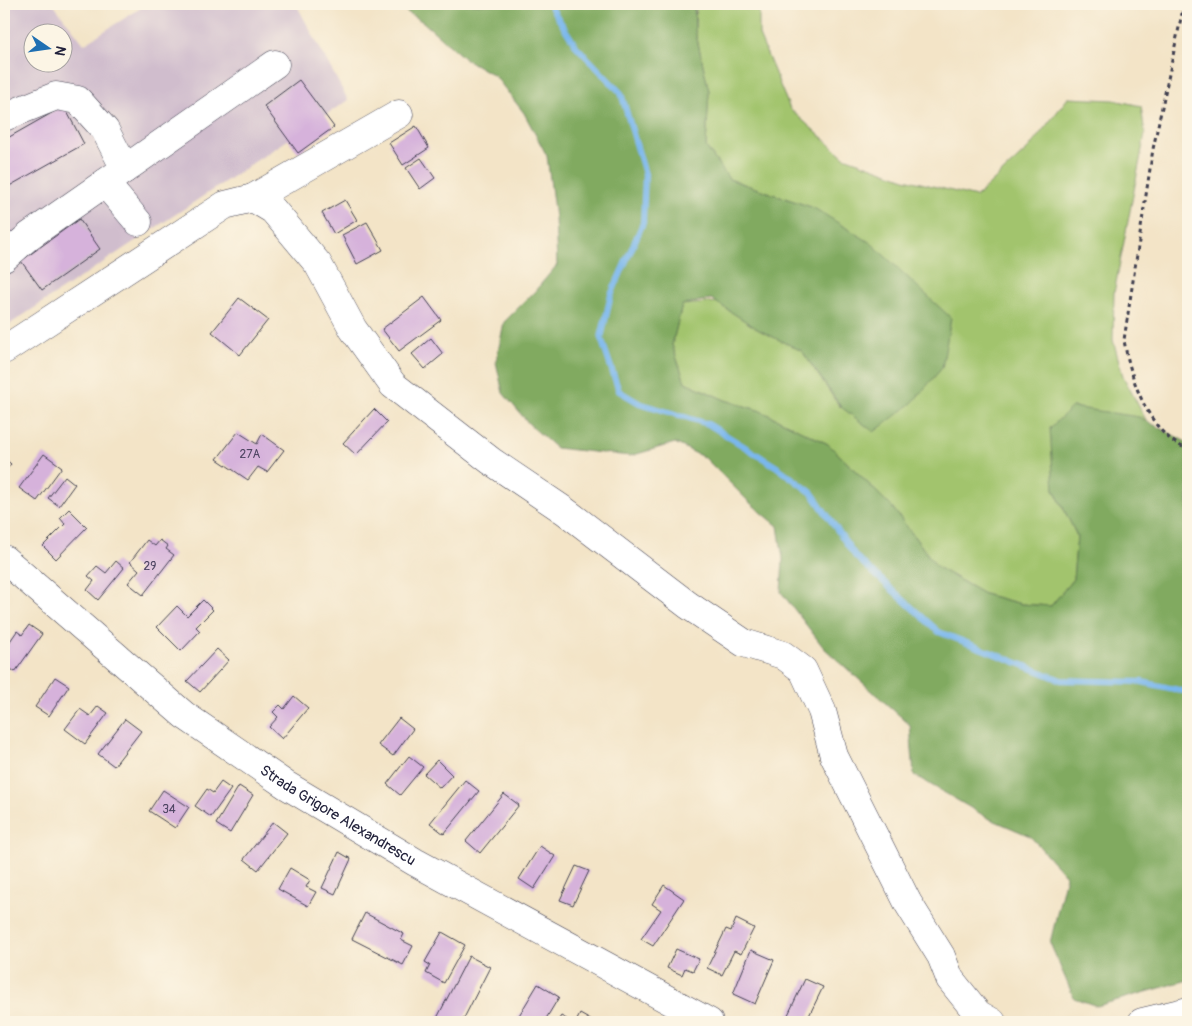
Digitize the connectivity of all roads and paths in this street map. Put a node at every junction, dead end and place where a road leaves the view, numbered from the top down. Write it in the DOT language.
graph roads {
  1 [pos="1184,4"];
  2 [pos="275,64"];
  3 [pos="399,114"];
  4 [pos="4,117"];
  5 [pos="115,176"];
  6 [pos="253,198"];
  7 [pos="138,222"];
  8 [pos="4,258"];
  9 [pos="4,350"];
  10 [pos="1188,449"];
  11 [pos="4,558"];
  12 [pos="1188,1011"];
  13 [pos="709,1022"];
  14 [pos="992,1022"];
  15 [pos="1142,1022"];
  1 -- 10 [label="path"];
  2 -- 5 [label="street"];
  3 -- 6 [label="street"];
  4 -- 5 [label="street"];
  5 -- 7 [label="street"];
  5 -- 8 [label="street"];
  6 -- 9 [label="street"];
  6 -- 14 [label="street"];
  11 -- 13 [label="street, Strada Grigore Alexandrescu"];
  12 -- 15 [label="street"];
}
